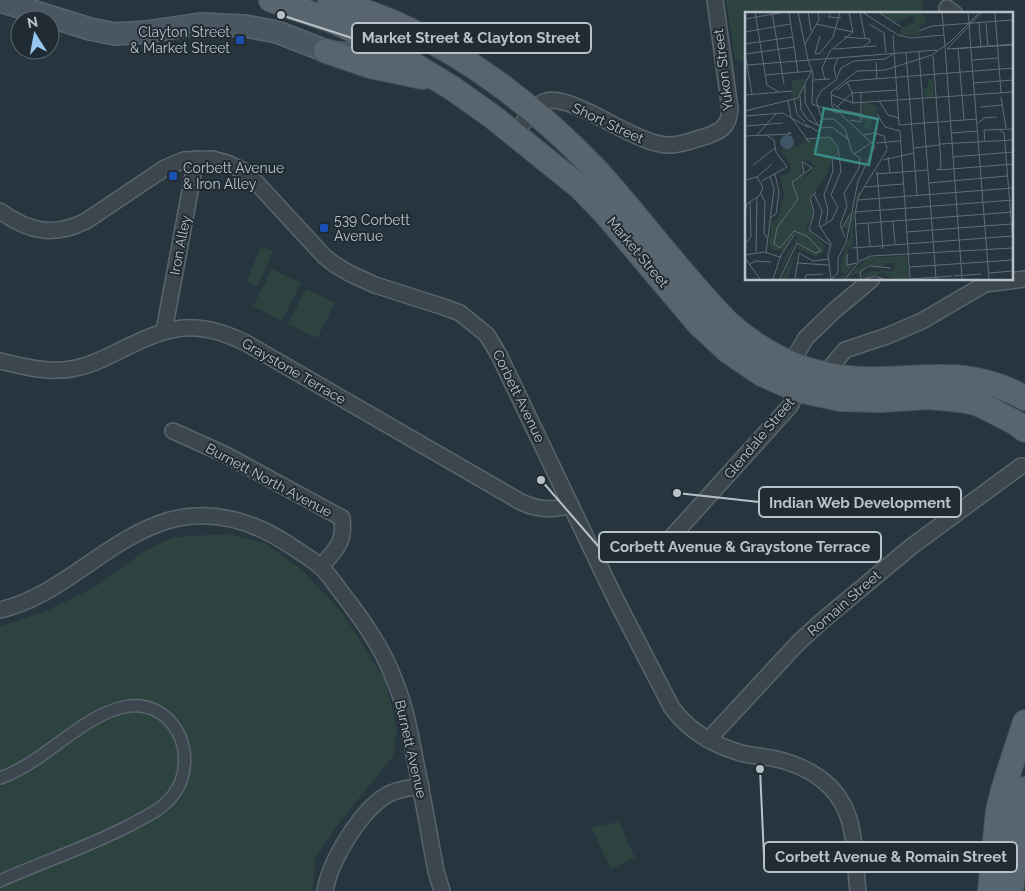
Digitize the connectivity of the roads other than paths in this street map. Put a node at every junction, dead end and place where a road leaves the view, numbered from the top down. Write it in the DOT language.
graph roads {
  1 [pos="0,0"];
  2 [pos="271,0"];
  3 [pos="330,0"];
  4 [pos="715,0"];
  5 [pos="377,16"];
  6 [pos="368,37"];
  7 [pos="326,51"];
  8 [pos="452,88"];
  9 [pos="533,112"];
  10 [pos="515,134"];
  11 [pos="714,134"];
  12 [pos="196,159"];
  13 [pos="0,212"];
  14 [pos="1025,279"];
  15 [pos="871,280"];
  16 [pos="1004,280"];
  17 [pos="1012,280"];
  18 [pos="984,281"];
  19 [pos="164,331"];
  20 [pos="0,361"];
  21 [pos="790,365"];
  22 [pos="824,375"];
  23 [pos="798,390"];
  24 [pos="1025,398"];
  25 [pos="1025,430"];
  26 [pos="173,431"];
  27 [pos="1020,466"];
  28 [pos="571,505"];
  29 [pos="659,551"];
  30 [pos="321,567"];
  31 [pos="0,610"];
  32 [pos="1025,722"];
  33 [pos="708,740"];
  34 [pos="0,778"];
  35 [pos="421,786"];
  36 [pos="1025,789"];
  37 [pos="0,882"];
  38 [pos="325,891"];
  39 [pos="442,891"];
  40 [pos="858,891"];
  41 [pos="990,891"];
  42 [pos="1011,891"];
  1 -- 7 [label="main road"];
  2 -- 6 [label="main road, Market Street"];
  3 -- 5 [label="main road, Market Street"];
  4 -- 11 [label="street, Yukon Street"];
  5 -- 6 [label="main road"];
  5 -- 9 [label="main road, Market Street"];
  6 -- 7 [label="main road"];
  6 -- 8 [label="main road, Market Street"];
  7 -- 8 [label="main road"];
  8 -- 10 [label="main road, Market Street"];
  9 -- 10 [label="street, Short Street"];
  9 -- 11 [label="street, Short Street"];
  9 -- 21 [label="main road, Market Street"];
  10 -- 23 [label="main road, Market Street"];
  12 -- 13 [label="street, Corbett Avenue"];
  12 -- 19 [label="street, Iron Alley"];
  12 -- 28 [label="street, Corbett Avenue"];
  14 -- 17 [label="street"];
  15 -- 21 [label="street"];
  16 -- 18 [label="street"];
  18 -- 22 [label="street"];
  19 -- 20 [label="street, Graystone Terrace"];
  19 -- 28 [label="street, Graystone Terrace"];
  21 -- 22 [label="main road, Market Street"];
  22 -- 24 [label="main road, Market Street"];
  23 -- 25 [label="main road, Market Street"];
  23 -- 29 [label="street, Glendale Street"];
  26 -- 30 [label="street, Burnett North Avenue"];
  27 -- 33 [label="street, Romain Street"];
  28 -- 33 [label="street, Corbett Avenue"];
  30 -- 31 [label="street, Burnett Avenue"];
  30 -- 35 [label="street, Burnett Avenue"];
  32 -- 41 [label="main road"];
  33 -- 40 [label="street, Corbett Avenue"];
  34 -- 37 [label="street"];
  35 -- 38 [label="street"];
  35 -- 39 [label="street, Burnett Avenue"];
  36 -- 42 [label="main road"];
}
